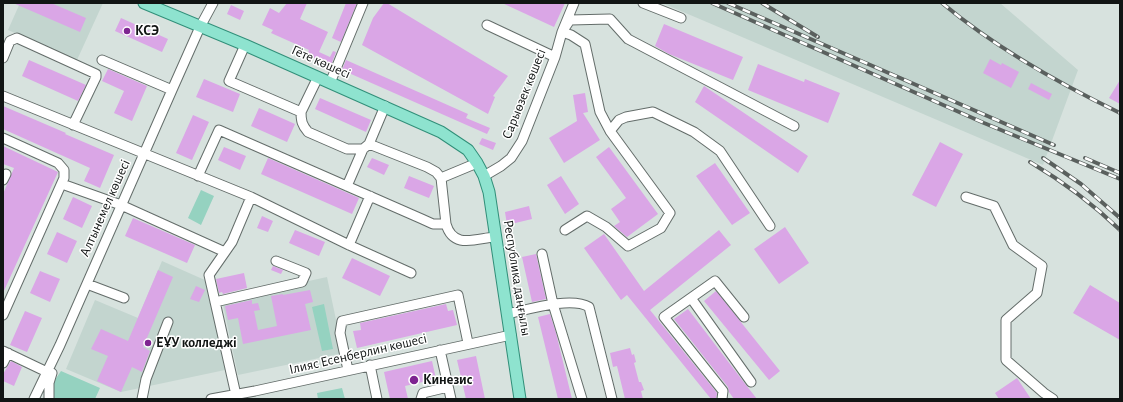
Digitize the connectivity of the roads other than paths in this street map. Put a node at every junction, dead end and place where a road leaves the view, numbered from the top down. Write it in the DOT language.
graph roads {
  1 [pos="144,3"];
  2 [pos="213,3"];
  3 [pos="363,3"];
  4 [pos="574,3"];
  5 [pos="643,3"];
  6 [pos="166,7"];
  7 [pos="681,18"];
  8 [pos="487,25"];
  9 [pos="200,27"];
  10 [pos="562,32"];
  11 [pos="245,45"];
  12 [pos="555,57"];
  13 [pos="3,58"];
  14 [pos="102,60"];
  15 [pos="318,77"];
  16 [pos="330,83"];
  17 [pos="172,90"];
  18 [pos="3,96"];
  19 [pos="385,106"];
  20 [pos="302,112"];
  21 [pos="73,125"];
  22 [pos="794,126"];
  23 [pos="610,131"];
  24 [pos="3,138"];
  25 [pos="366,146"];
  26 [pos="144,154"];
  27 [pos="478,163"];
  28 [pos="198,176"];
  29 [pos="484,176"];
  30 [pos="441,178"];
  31 [pos="62,184"];
  32 [pos="347,186"];
  33 [pos="370,196"];
  34 [pos="251,197"];
  35 [pos="966,198"];
  36 [pos="121,205"];
  37 [pos="446,224"];
  38 [pos="770,226"];
  39 [pos="565,230"];
  40 [pos="494,237"];
  41 [pos="349,245"];
  42 [pos="225,252"];
  43 [pos="542,254"];
  44 [pos="276,261"];
  45 [pos="411,273"];
  46 [pos="87,284"];
  47 [pos="124,298"];
  48 [pos="691,298"];
  49 [pos="215,302"];
  50 [pos="553,304"];
  51 [pos="507,314"];
  52 [pos="3,315"];
  53 [pos="744,317"];
  54 [pos="168,322"];
  55 [pos="511,335"];
  56 [pos="468,343"];
  57 [pos="60,345"];
  58 [pos="440,350"];
  59 [pos="5,352"];
  60 [pos="3,363"];
  61 [pos="370,365"];
  62 [pos="348,370"];
  63 [pos="47,372"];
  64 [pos="752,382"];
  65 [pos="448,387"];
  66 [pos="236,395"];
  67 [pos="256,395"];
  68 [pos="34,399"];
  69 [pos="49,399"];
  70 [pos="142,399"];
  71 [pos="211,399"];
  72 [pos="377,399"];
  73 [pos="421,399"];
  74 [pos="451,399"];
  75 [pos="520,399"];
  76 [pos="582,399"];
  77 [pos="612,399"];
  78 [pos="722,399"];
  79 [pos="1054,399"];
  1 -- 6 [label="main road, Гёте көшесі"];
  2 -- 9 [label="street, Алтынемел көшесі"];
  3 -- 16 [label="street"];
  4 -- 10 [label="street, Сарыөзек көшесі"];
  5 -- 7 [label="street"];
  6 -- 9 [label="main road, Гёте көшесі"];
  8 -- 12 [label="street"];
  9 -- 11 [label="main road, Гёте көшесі"];
  9 -- 17 [label="street, Алтынемел көшесі"];
  10 -- 12 [label="street, Сарыөзек көшесі"];
  10 -- 22 [label="street"];
  10 -- 23 [label="street"];
  11 -- 15 [label="main road, Гёте көшесі"];
  11 -- 20 [label="street"];
  12 -- 29 [label="street, Сарыөзек көшесі"];
  13 -- 21 [label="street"];
  14 -- 17 [label="street"];
  15 -- 16 [label="main road, Гёте көшесі"];
  15 -- 20 [label="street"];
  16 -- 19 [label="main road, Гёте көшесі"];
  17 -- 26 [label="street, Алтынемел көшесі"];
  18 -- 21 [label="street"];
  19 -- 25 [label="street"];
  19 -- 27 [label="main road, Гёте көшесі"];
  20 -- 25 [label="street"];
  21 -- 26 [label="street"];
  23 -- 38 [label="street"];
  23 -- 39 [label="street"];
  24 -- 31 [label="street"];
  25 -- 30 [label="street"];
  25 -- 32 [label="street"];
  26 -- 28 [label="street"];
  26 -- 36 [label="street, Алтынемел көшесі"];
  27 -- 29 [label="main road, Республика даңғылы"];
  27 -- 30 [label="street"];
  28 -- 32 [label="street"];
  28 -- 34 [label="street"];
  29 -- 40 [label="main road, Республика даңғылы"];
  30 -- 37 [label="street"];
  31 -- 36 [label="street"];
  31 -- 52 [label="street"];
  32 -- 33 [label="street"];
  33 -- 37 [label="street"];
  33 -- 41 [label="street"];
  34 -- 41 [label="street"];
  34 -- 42 [label="street"];
  35 -- 79 [label="street"];
  36 -- 42 [label="street"];
  36 -- 46 [label="street, Алтынемел көшесі"];
  37 -- 40 [label="street"];
  40 -- 51 [label="main road, Республика даңғылы"];
  41 -- 45 [label="street"];
  42 -- 49 [label="street"];
  43 -- 50 [label="street"];
  44 -- 49 [label="street"];
  46 -- 47 [label="street"];
  46 -- 57 [label="street, Алтынемел көшесі"];
  48 -- 53 [label="street"];
  48 -- 64 [label="street"];
  48 -- 78 [label="street"];
  49 -- 66 [label="street"];
  50 -- 51 [label="street"];
  50 -- 76 [label="street"];
  50 -- 77 [label="street"];
  51 -- 55 [label="main road, Республика даңғылы"];
  54 -- 70 [label="street"];
  55 -- 56 [label="street, Ілияс Есенберлин көшесі"];
  55 -- 75 [label="main road, Республика даңғылы"];
  56 -- 58 [label="street, Ілияс Есенберлин көшесі"];
  56 -- 62 [label="street"];
  57 -- 63 [label="street, Алтынемел көшесі"];
  57 -- 69 [label="street"];
  58 -- 61 [label="street, Ілияс Есенберлин көшесі"];
  58 -- 65 [label="street"];
  59 -- 60 [label="street"];
  59 -- 63 [label="street"];
  61 -- 62 [label="street, Ілияс Есенберлин көшесі"];
  61 -- 72 [label="street"];
  62 -- 67 [label="street, Ілияс Есенберлин көшесі"];
  63 -- 68 [label="street, Алтынемел көшесі"];
  65 -- 73 [label="street"];
  65 -- 74 [label="street"];
  66 -- 67 [label="street, Ілияс Есенберлин көшесі"];
  66 -- 71 [label="street, Ілияс Есенберлин көшесі"];
}
